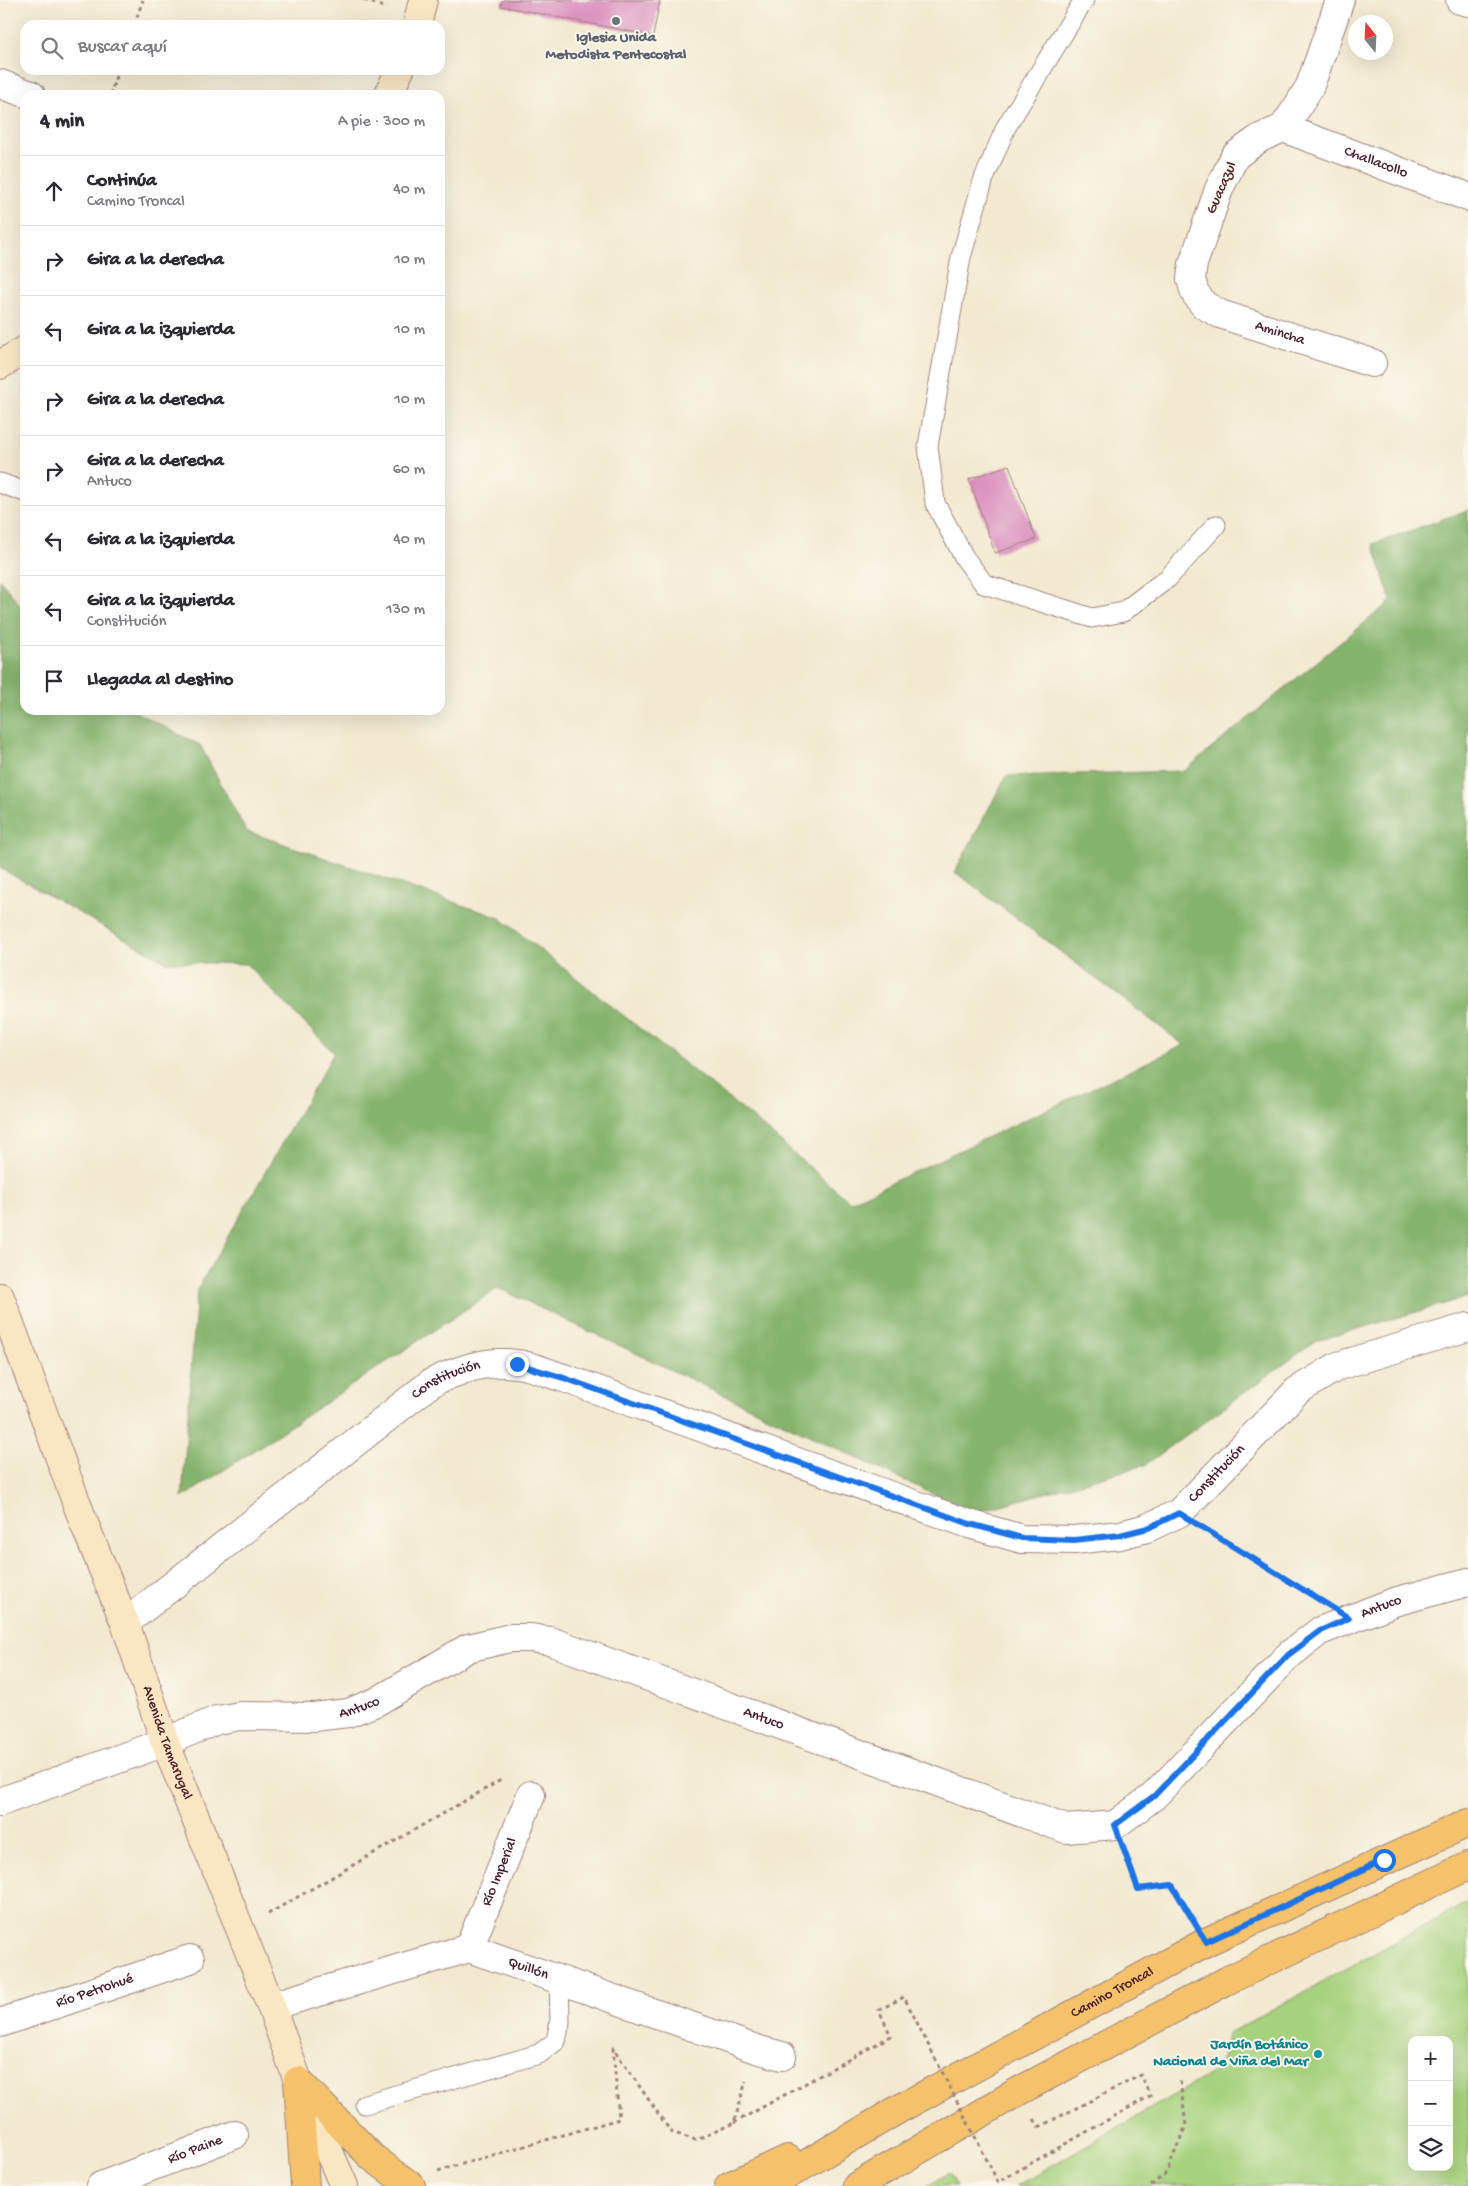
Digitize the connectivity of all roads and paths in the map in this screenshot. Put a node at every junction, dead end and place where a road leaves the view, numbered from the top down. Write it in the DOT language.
graph roads {
  1 [pos="143,0"];
  2 [pos="423,0"];
  3 [pos="1084,0"];
  4 [pos="1340,0"];
  5 [pos="1460,0"];
  6 [pos="1468,2"];
  7 [pos="136,20"];
  8 [pos="418,20"];
  9 [pos="116,75"];
  10 [pos="398,75"];
  11 [pos="0,84"];
  12 [pos="112,90"];
  13 [pos="390,90"];
  14 [pos="20,91"];
  15 [pos="1283,128"];
  16 [pos="1468,197"];
  17 [pos="1195,293"];
  18 [pos="20,353"];
  19 [pos="1372,363"];
  20 [pos="0,365"];
  21 [pos="0,483"];
  22 [pos="20,490"];
  23 [pos="1216,525"];
  24 [pos="0,1297"];
  25 [pos="1468,1327"];
  26 [pos="1179,1513"];
  27 [pos="1468,1582"];
  28 [pos="1349,1618"];
  29 [pos="125,1623"];
  30 [pos="165,1742"];
  31 [pos="504,1779"];
  32 [pos="531,1795"];
  33 [pos="0,1802"];
  34 [pos="1468,1823"];
  35 [pos="1115,1825"];
  36 [pos="1468,1866"];
  37 [pos="239,1930"];
  38 [pos="1206,1942"];
  39 [pos="468,1948"];
  40 [pos="190,1959"];
  41 [pos="559,1979"];
  42 [pos="271,2006"];
  43 [pos="0,2023"];
  44 [pos="756,2049"];
  45 [pos="782,2056"];
  46 [pos="298,2081"];
  47 [pos="1180,2081"];
  48 [pos="365,2104"];
  49 [pos="899,2109"];
  50 [pos="734,2123"];
  51 [pos="1039,2127"];
  52 [pos="234,2135"];
  53 [pos="407,2184"];
  54 [pos="101,2186"];
  55 [pos="305,2186"];
  56 [pos="344,2186"];
  57 [pos="729,2186"];
  58 [pos="769,2186"];
  59 [pos="857,2186"];
  60 [pos="1151,2186"];
  1 -- 7 [label="path"];
  2 -- 8 [label="street"];
  3 -- 23 [label="lane"];
  4 -- 15 [label="street"];
  5 -- 6 [label="street"];
  9 -- 12 [label="path"];
  10 -- 13 [label="street"];
  11 -- 14 [label="street"];
  15 -- 16 [label="street, Challacollo"];
  15 -- 17 [label="street, Guacazul"];
  17 -- 19 [label="street, Amincha"];
  18 -- 20 [label="street"];
  21 -- 22 [label="lane"];
  24 -- 29 [label="street, Avenida Tamarugal"];
  25 -- 26 [label="street, Constitución"];
  26 -- 28 [label="path"];
  26 -- 29 [label="street, Constitución"];
  27 -- 28 [label="street, Antuco"];
  28 -- 35 [label="street, Antuco"];
  29 -- 30 [label="street, Avenida Tamarugal"];
  30 -- 33 [label="street, Antuco"];
  30 -- 35 [label="street, Antuco"];
  30 -- 37 [label="street, Avenida Tamarugal"];
  31 -- 37 [label="path"];
  32 -- 39 [label="street, Río Imperial"];
  34 -- 38 [label="main road, Camino Troncal"];
  35 -- 38 [label="path"];
  36 -- 59 [label="main road"];
  37 -- 42 [label="street, Avenida Tamarugal"];
  38 -- 49 [label="main road, Camino Troncal"];
  39 -- 41 [label="street, Quillón"];
  39 -- 42 [label="street"];
  40 -- 43 [label="street, Río Petrohué"];
  41 -- 44 [label="street, Quillón"];
  41 -- 48 [label="lane"];
  42 -- 46 [label="street, Avenida Tamarugal"];
  44 -- 45 [label="street, Quillón"];
  44 -- 50 [label="path"];
  46 -- 53 [label="main road"];
  46 -- 55 [label="main road"];
  46 -- 56 [label="street, Avenida Tamarugal"];
  47 -- 60 [label="path"];
  49 -- 57 [label="main road"];
  49 -- 58 [label="main road, Camino Troncal"];
  50 -- 51 [label="path, bridge"];
  50 -- 53 [label="path"];
  52 -- 54 [label="street, Río Paine"];
}
